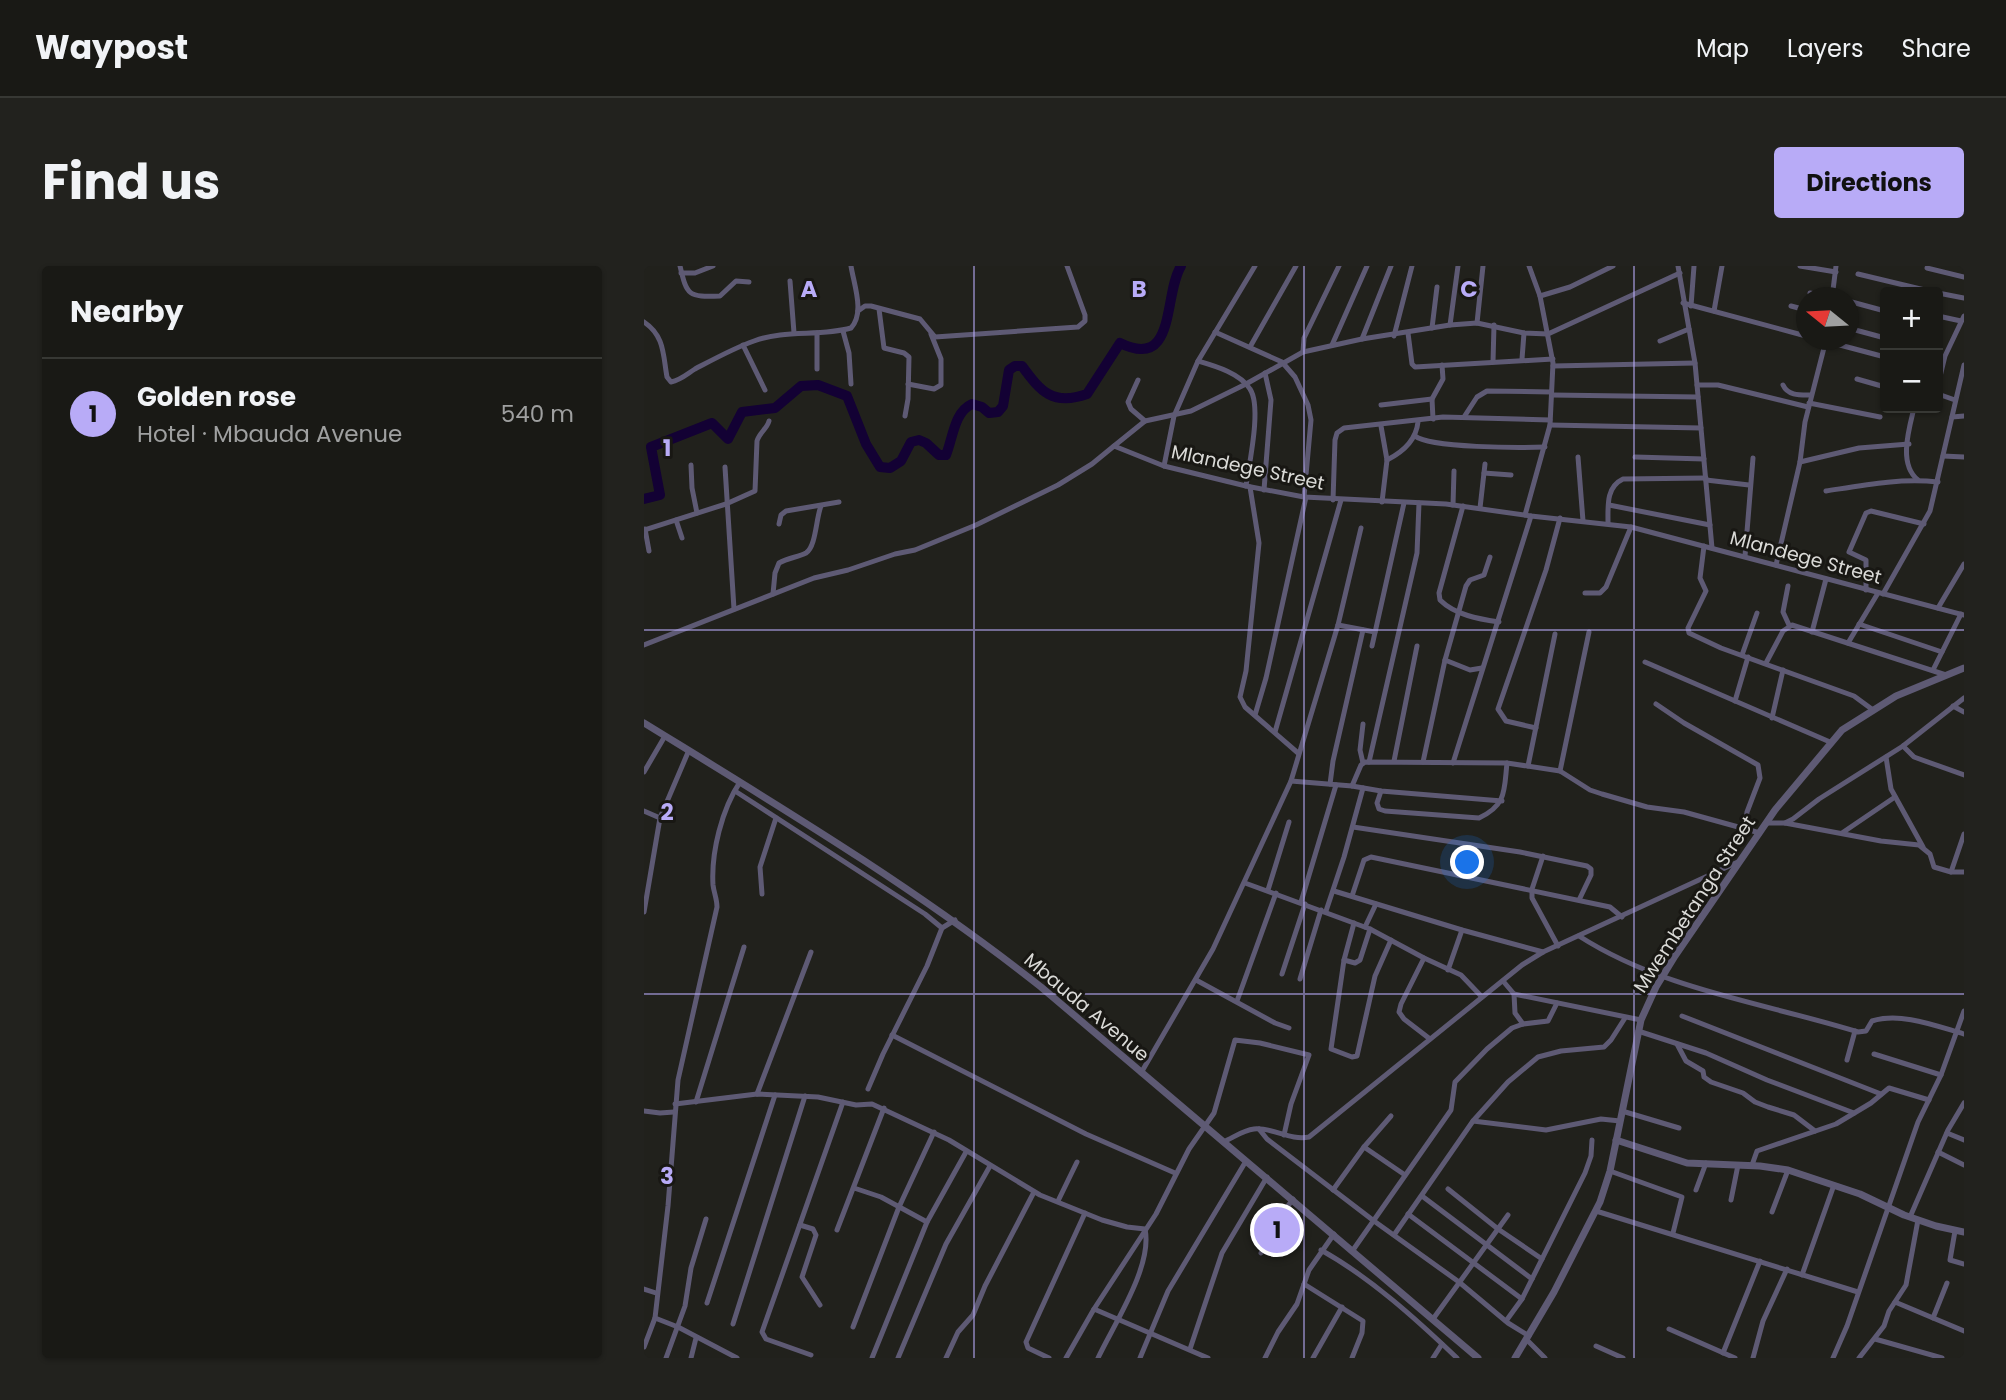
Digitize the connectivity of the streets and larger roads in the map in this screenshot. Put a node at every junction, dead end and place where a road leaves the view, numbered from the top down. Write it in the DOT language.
graph roads {
  1 [pos="713,266"];
  2 [pos="851,266"];
  3 [pos="1067,266"];
  4 [pos="1255,266"];
  5 [pos="1296,266"];
  6 [pos="1339,266"];
  7 [pos="1367,266"];
  8 [pos="1391,266"];
  9 [pos="1412,266"];
  10 [pos="1458,266"];
  11 [pos="1483,266"];
  12 [pos="1530,266"];
  13 [pos="1613,266"];
  14 [pos="1694,266"];
  15 [pos="1722,266"];
  16 [pos="1800,266"];
  17 [pos="1927,268"];
  18 [pos="1836,269"];
  19 [pos="680,270"];
  20 [pos="1679,270"];
  21 [pos="1858,274"];
  22 [pos="1964,277"];
  23 [pos="790,281"];
  24 [pos="749,282"];
  25 [pos="1437,287"];
  26 [pos="1834,287"];
  27 [pos="1911,287"];
  28 [pos="1943,294"];
  29 [pos="1540,296"];
  30 [pos="1964,298"];
  31 [pos="1683,303"];
  32 [pos="1859,304"];
  33 [pos="1691,306"];
  34 [pos="1791,306"];
  35 [pos="1796,307"];
  36 [pos="878,309"];
  37 [pos="1880,309"];
  38 [pos="858,311"];
  39 [pos="1714,311"];
  40 [pos="1943,316"];
  41 [pos="1963,318"];
  42 [pos="644,322"];
  43 [pos="1477,323"];
  44 [pos="1450,325"];
  45 [pos="1494,325"];
  46 [pos="1432,328"];
  47 [pos="1689,328"];
  48 [pos="843,331"];
  49 [pos="1859,331"];
  50 [pos="1215,332"];
  51 [pos="794,333"];
  52 [pos="817,333"];
  53 [pos="1408,333"];
  54 [pos="1524,333"];
  55 [pos="1796,333"];
  56 [pos="931,334"];
  57 [pos="1548,334"];
  58 [pos="1394,336"];
  59 [pos="1880,337"];
  60 [pos="1362,339"];
  61 [pos="1660,341"];
  62 [pos="743,345"];
  63 [pos="1332,345"];
  64 [pos="1250,347"];
  65 [pos="1822,350"];
  66 [pos="1859,350"];
  67 [pos="1303,352"];
  68 [pos="1880,356"];
  69 [pos="1945,356"];
  70 [pos="1522,359"];
  71 [pos="1553,359"];
  72 [pos="1198,361"];
  73 [pos="1943,361"];
  74 [pos="1282,362"];
  75 [pos="1493,362"];
  76 [pos="1695,363"];
  77 [pos="1442,365"];
  78 [pos="1964,365"];
  79 [pos="1553,366"];
  80 [pos="817,369"];
  81 [pos="1265,373"];
  82 [pos="1857,379"];
  83 [pos="1138,380"];
  84 [pos="851,384"];
  85 [pos="908,384"];
  86 [pos="1246,384"];
  87 [pos="1783,384"];
  88 [pos="1697,385"];
  89 [pos="1880,386"];
  90 [pos="765,390"];
  91 [pos="1551,393"];
  92 [pos="1811,395"];
  93 [pos="1943,396"];
  94 [pos="1698,397"];
  95 [pos="1432,399"];
  96 [pos="1964,400"];
  97 [pos="1955,401"];
  98 [pos="1381,405"];
  99 [pos="1808,405"];
  100 [pos="1913,413"];
  101 [pos="905,416"];
  102 [pos="1174,416"];
  103 [pos="1964,416"];
  104 [pos="1464,417"];
  105 [pos="1880,417"];
  106 [pos="1952,417"];
  107 [pos="1433,419"];
  108 [pos="769,421"];
  109 [pos="1145,421"];
  110 [pos="1418,422"];
  111 [pos="1550,423"];
  112 [pos="1381,426"];
  113 [pos="1701,428"];
  114 [pos="1415,436"];
  115 [pos="1909,444"];
  116 [pos="1114,446"];
  117 [pos="1545,447"];
  118 [pos="1943,456"];
  119 [pos="1578,457"];
  120 [pos="1634,457"];
  121 [pos="1964,457"];
  122 [pos="1753,458"];
  123 [pos="1704,459"];
  124 [pos="1387,460"];
  125 [pos="1800,462"];
  126 [pos="1485,464"];
  127 [pos="691,465"];
  128 [pos="1164,466"];
  129 [pos="725,467"];
  130 [pos="1454,471"];
  131 [pos="1484,473"];
  132 [pos="1511,475"];
  133 [pos="1706,479"];
  134 [pos="1918,480"];
  135 [pos="1938,482"];
  136 [pos="1749,485"];
  137 [pos="1248,487"];
  138 [pos="1264,490"];
  139 [pos="1826,491"];
  140 [pos="1305,497"];
  141 [pos="1333,500"];
  142 [pos="1341,500"];
  143 [pos="839,502"];
  144 [pos="1382,502"];
  145 [pos="1404,503"];
  146 [pos="1419,503"];
  147 [pos="726,505"];
  148 [pos="1453,505"];
  149 [pos="1609,505"];
  150 [pos="821,506"];
  151 [pos="1463,506"];
  152 [pos="1480,508"];
  153 [pos="697,513"];
  154 [pos="1528,516"];
  155 [pos="1560,518"];
  156 [pos="676,520"];
  157 [pos="1583,521"];
  158 [pos="1608,523"];
  159 [pos="779,524"];
  160 [pos="1924,524"];
  161 [pos="1710,525"];
  162 [pos="1631,527"];
  163 [pos="1361,528"];
  164 [pos="644,529"];
  165 [pos="682,538"];
  166 [pos="1704,546"];
  167 [pos="1712,548"];
  168 [pos="649,551"];
  169 [pos="1745,556"];
  170 [pos="1490,557"];
  171 [pos="1964,564"];
  172 [pos="1776,565"];
  173 [pos="1826,579"];
  174 [pos="1788,586"];
  175 [pos="1866,590"];
  176 [pos="1585,593"];
  177 [pos="1880,593"];
  178 [pos="773,594"];
  179 [pos="1938,608"];
  180 [pos="733,609"];
  181 [pos="1459,612"];
  182 [pos="1757,613"];
  183 [pos="1963,614"];
  184 [pos="1499,622"];
  185 [pos="1859,624"];
  186 [pos="1338,625"];
  187 [pos="1789,625"];
  188 [pos="1363,630"];
  189 [pos="1375,632"];
  190 [pos="1589,632"];
  191 [pos="1812,632"];
  192 [pos="1555,634"];
  193 [pos="1848,643"];
  194 [pos="644,645"];
  195 [pos="1372,646"];
  196 [pos="1417,646"];
  197 [pos="1942,652"];
  198 [pos="1745,656"];
  199 [pos="1445,660"];
  200 [pos="1645,662"];
  201 [pos="1766,663"];
  202 [pos="1482,668"];
  203 [pos="1964,668"];
  204 [pos="1783,670"];
  205 [pos="1933,670"];
  206 [pos="1947,675"];
  207 [pos="1964,698"];
  208 [pos="1735,701"];
  209 [pos="1656,704"];
  210 [pos="1953,706"];
  211 [pos="1873,710"];
  212 [pos="1964,712"];
  213 [pos="1255,715"];
  214 [pos="1772,719"];
  215 [pos="644,723"];
  216 [pos="1363,724"];
  217 [pos="1536,728"];
  218 [pos="1275,732"];
  219 [pos="665,736"];
  220 [pos="1830,742"];
  221 [pos="1903,746"];
  222 [pos="689,750"];
  223 [pos="1298,753"];
  224 [pos="1886,757"];
  225 [pos="1394,761"];
  226 [pos="1366,762"];
  227 [pos="1423,762"];
  228 [pos="1453,763"];
  229 [pos="1507,763"];
  230 [pos="1528,765"];
  231 [pos="1560,771"];
  232 [pos="644,772"];
  233 [pos="1964,775"];
  234 [pos="1291,781"];
  235 [pos="740,782"];
  236 [pos="1333,784"];
  237 [pos="1352,786"];
  238 [pos="1363,788"];
  239 [pos="734,791"];
  240 [pos="1381,791"];
  241 [pos="1895,797"];
  242 [pos="1502,801"];
  243 [pos="644,811"];
  244 [pos="660,818"];
  245 [pos="776,818"];
  246 [pos="1289,822"];
  247 [pos="1766,823"];
  248 [pos="1785,823"];
  249 [pos="1353,827"];
  250 [pos="1745,828"];
  251 [pos="1760,833"];
  252 [pos="1842,833"];
  253 [pos="1964,834"];
  254 [pos="1923,846"];
  255 [pos="1543,856"];
  256 [pos="1742,860"];
  257 [pos="1951,872"];
  258 [pos="1964,872"];
  259 [pos="1245,883"];
  260 [pos="1532,889"];
  261 [pos="1268,890"];
  262 [pos="1334,891"];
  263 [pos="1276,893"];
  264 [pos="762,894"];
  265 [pos="1352,896"];
  266 [pos="1579,900"];
  267 [pos="1303,903"];
  268 [pos="1376,904"];
  269 [pos="1323,911"];
  270 [pos="644,912"];
  271 [pos="1622,917"];
  272 [pos="955,920"];
  273 [pos="1354,923"];
  274 [pos="942,928"];
  275 [pos="1367,928"];
  276 [pos="1462,930"];
  277 [pos="1580,936"];
  278 [pos="1391,940"];
  279 [pos="1558,946"];
  280 [pos="744,947"];
  281 [pos="810,952"];
  282 [pos="1543,952"];
  283 [pos="1423,958"];
  284 [pos="1344,960"];
  285 [pos="1448,970"];
  286 [pos="1282,974"];
  287 [pos="1663,976"];
  288 [pos="1300,979"];
  289 [pos="1196,980"];
  290 [pos="1503,981"];
  291 [pos="1514,994"];
  292 [pos="1482,997"];
  293 [pos="1237,1001"];
  294 [pos="1558,1003"];
  295 [pos="1964,1011"];
  296 [pos="1682,1016"];
  297 [pos="1625,1017"];
  298 [pos="1641,1020"];
  299 [pos="1523,1024"];
  300 [pos="1289,1028"];
  301 [pos="1638,1031"];
  302 [pos="1855,1031"];
  303 [pos="1961,1033"];
  304 [pos="892,1035"];
  305 [pos="1430,1039"];
  306 [pos="1676,1044"];
  307 [pos="1874,1054"];
  308 [pos="1847,1060"];
  309 [pos="1141,1073"];
  310 [pos="1941,1075"];
  311 [pos="868,1089"];
  312 [pos="757,1094"];
  313 [pos="1881,1094"];
  314 [pos="775,1095"];
  315 [pos="805,1096"];
  316 [pos="1929,1100"];
  317 [pos="696,1102"];
  318 [pos="843,1102"];
  319 [pos="675,1104"];
  320 [pos="1963,1104"];
  321 [pos="884,1108"];
  322 [pos="644,1111"];
  323 [pos="1622,1111"];
  324 [pos="674,1112"];
  325 [pos="1854,1113"];
  326 [pos="1391,1116"];
  327 [pos="1473,1121"];
  328 [pos="1620,1121"];
  329 [pos="1206,1128"];
  330 [pos="1679,1128"];
  331 [pos="1259,1129"];
  332 [pos="1815,1131"];
  333 [pos="934,1132"];
  334 [pos="1947,1133"];
  335 [pos="1284,1135"];
  336 [pos="1592,1140"];
  337 [pos="1616,1140"];
  338 [pos="1964,1140"];
  339 [pos="1223,1142"];
  340 [pos="1364,1147"];
  341 [pos="966,1152"];
  342 [pos="1938,1152"];
  343 [pos="1246,1161"];
  344 [pos="1077,1162"];
  345 [pos="1706,1163"];
  346 [pos="1738,1165"];
  347 [pos="1964,1165"];
  348 [pos="990,1166"];
  349 [pos="1752,1166"];
  350 [pos="1788,1170"];
  351 [pos="1610,1171"];
  352 [pos="1175,1173"];
  353 [pos="1405,1175"];
  354 [pos="1266,1177"];
  355 [pos="1834,1185"];
  356 [pos="854,1188"];
  357 [pos="1448,1189"];
  358 [pos="1333,1190"];
  359 [pos="1696,1190"];
  360 [pos="1034,1192"];
  361 [pos="1422,1196"];
  362 [pos="1293,1199"];
  363 [pos="1731,1200"];
  364 [pos="1058,1201"];
  365 [pos="899,1207"];
  366 [pos="1887,1209"];
  367 [pos="1596,1211"];
  368 [pos="1772,1212"];
  369 [pos="1085,1213"];
  370 [pos="1408,1214"];
  371 [pos="1508,1215"];
  372 [pos="706,1219"];
  373 [pos="1914,1219"];
  374 [pos="1374,1221"];
  375 [pos="927,1222"];
  376 [pos="800,1225"];
  377 [pos="1145,1229"];
  378 [pos="1498,1229"];
  379 [pos="837,1230"];
  380 [pos="1960,1231"];
  381 [pos="1673,1233"];
  382 [pos="1334,1234"];
  383 [pos="1394,1235"];
  384 [pos="1487,1244"];
  385 [pos="1321,1250"];
  386 [pos="1353,1250"];
  387 [pos="1261,1253"];
  388 [pos="1542,1259"];
  389 [pos="1760,1261"];
  390 [pos="1473,1263"];
  391 [pos="1964,1264"];
  392 [pos="1787,1269"];
  393 [pos="1802,1275"];
  394 [pos="1532,1279"];
  395 [pos="1459,1282"];
  396 [pos="1304,1283"];
  397 [pos="1947,1283"];
  398 [pos="644,1289"];
  399 [pos="1858,1292"];
  400 [pos="656,1293"];
  401 [pos="1522,1299"];
  402 [pos="1895,1302"];
  403 [pos="707,1303"];
  404 [pos="820,1305"];
  405 [pos="1342,1307"];
  406 [pos="1094,1309"];
  407 [pos="655,1318"];
  408 [pos="1933,1318"];
  409 [pos="1433,1320"];
  410 [pos="1118,1321"];
  411 [pos="1506,1321"];
  412 [pos="733,1324"];
  413 [pos="678,1327"];
  414 [pos="853,1327"];
  415 [pos="1669,1329"];
  416 [pos="1964,1331"];
  417 [pos="1150,1335"];
  418 [pos="696,1338"];
  419 [pos="1528,1338"];
  420 [pos="1875,1339"];
  421 [pos="1441,1344"];
  422 [pos="1596,1346"];
  423 [pos="644,1347"];
  424 [pos="1189,1349"];
  425 [pos="1723,1353"];
  426 [pos="724,1355"];
  427 [pos="811,1355"];
  428 [pos="1039,1356"];
  429 [pos="666,1358"];
  430 [pos="691,1358"];
  431 [pos="737,1358"];
  432 [pos="872,1358"];
  433 [pos="898,1358"];
  434 [pos="946,1358"];
  435 [pos="1049,1358"];
  436 [pos="1066,1358"];
  437 [pos="1098,1358"];
  438 [pos="1140,1358"];
  439 [pos="1208,1358"];
  440 [pos="1265,1358"];
  441 [pos="1313,1358"];
  442 [pos="1352,1358"];
  443 [pos="1433,1358"];
  444 [pos="1457,1358"];
  445 [pos="1478,1358"];
  446 [pos="1515,1358"];
  447 [pos="1545,1358"];
  448 [pos="1623,1358"];
  449 [pos="1735,1358"];
  450 [pos="1753,1358"];
  451 [pos="1833,1358"];
  452 [pos="1859,1358"];
  453 [pos="1942,1358"];
  1 -- 19 [label="street"];
  2 -- 38 [label="street"];
  3 -- 56 [label="street"];
  4 -- 50 [label="street"];
  5 -- 64 [label="street"];
  6 -- 67 [label="street"];
  7 -- 63 [label="street"];
  8 -- 60 [label="street"];
  9 -- 58 [label="street"];
  10 -- 44 [label="street"];
  11 -- 43 [label="street"];
  12 -- 29 [label="street"];
  13 -- 29 [label="street"];
  14 -- 33 [label="street"];
  15 -- 39 [label="street"];
  16 -- 18 [label="street"];
  17 -- 22 [label="street"];
  18 -- 26 [label="street"];
  19 -- 24 [label="street"];
  20 -- 31 [label="street"];
  20 -- 57 [label="street"];
  21 -- 27 [label="street"];
  23 -- 51 [label="street"];
  25 -- 46 [label="street"];
  28 -- 30 [label="street"];
  29 -- 57 [label="street"];
  31 -- 33 [label="street"];
  31 -- 47 [label="street"];
  32 -- 37 [label="street"];
  33 -- 39 [label="street"];
  34 -- 35 [label="street"];
  36 -- 38 [label="street"];
  36 -- 56 [label="street"];
  36 -- 85 [label="street"];
  38 -- 48 [label="street"];
  39 -- 55 [label="street"];
  40 -- 41 [label="street"];
  41 -- 69 [label="street"];
  42 -- 62 [label="street"];
  43 -- 44 [label="street"];
  43 -- 45 [label="street"];
  44 -- 46 [label="street"];
  45 -- 54 [label="street"];
  45 -- 75 [label="street"];
  46 -- 53 [label="street"];
  47 -- 61 [label="street"];
  47 -- 76 [label="street"];
  48 -- 52 [label="street"];
  48 -- 84 [label="street"];
  49 -- 59 [label="street"];
  50 -- 64 [label="street"];
  50 -- 72 [label="street"];
  51 -- 52 [label="street"];
  51 -- 62 [label="street"];
  52 -- 80 [label="street"];
  53 -- 58 [label="street"];
  53 -- 77 [label="street"];
  54 -- 57 [label="street"];
  54 -- 70 [label="street"];
  56 -- 85 [label="street"];
  57 -- 71 [label="street"];
  58 -- 60 [label="street"];
  60 -- 63 [label="street"];
  62 -- 90 [label="street"];
  63 -- 67 [label="street"];
  64 -- 74 [label="street"];
  65 -- 92 [label="street"];
  66 -- 68 [label="street"];
  67 -- 74 [label="street"];
  69 -- 73 [label="street"];
  70 -- 71 [label="street"];
  70 -- 75 [label="street"];
  71 -- 79 [label="street"];
  72 -- 86 [label="street"];
  72 -- 102 [label="street"];
  74 -- 81 [label="street"];
  74 -- 140 [label="street"];
  75 -- 77 [label="street"];
  76 -- 79 [label="street"];
  76 -- 88 [label="street"];
  77 -- 95 [label="street"];
  78 -- 97 [label="street"];
  79 -- 91 [label="street"];
  81 -- 86 [label="street"];
  81 -- 138 [label="street"];
  82 -- 89 [label="street"];
  83 -- 109 [label="street"];
  85 -- 101 [label="street"];
  86 -- 102 [label="street"];
  86 -- 137 [label="street"];
  87 -- 92 [label="street"];
  88 -- 94 [label="street"];
  88 -- 99 [label="street"];
  91 -- 94 [label="street"];
  91 -- 104 [label="street"];
  91 -- 111 [label="street"];
  92 -- 99 [label="street"];
  93 -- 97 [label="street"];
  94 -- 113 [label="street"];
  95 -- 98 [label="street"];
  95 -- 107 [label="street"];
  96 -- 97 [label="street"];
  97 -- 106 [label="street"];
  99 -- 105 [label="street"];
  99 -- 125 [label="street"];
  100 -- 115 [label="street"];
  102 -- 109 [label="street"];
  102 -- 128 [label="street"];
  103 -- 106 [label="street"];
  104 -- 107 [label="street"];
  104 -- 111 [label="street"];
  106 -- 118 [label="street"];
  107 -- 110 [label="street"];
  108 -- 147 [label="street"];
  109 -- 116 [label="street"];
  110 -- 112 [label="street"];
  110 -- 114 [label="street"];
  111 -- 113 [label="street"];
  111 -- 117 [label="street"];
  112 -- 124 [label="street"];
  112 -- 141 [label="street"];
  113 -- 123 [label="street"];
  114 -- 117 [label="street"];
  114 -- 124 [label="street"];
  115 -- 125 [label="street"];
  115 -- 134 [label="street"];
  116 -- 128 [label="street, Mlandege Street"];
  116 -- 178 [label="street"];
  117 -- 154 [label="street"];
  118 -- 121 [label="street"];
  118 -- 135 [label="street"];
  119 -- 157 [label="street"];
  120 -- 123 [label="street"];
  122 -- 136 [label="street"];
  123 -- 133 [label="street"];
  124 -- 144 [label="street"];
  125 -- 172 [label="street"];
  126 -- 131 [label="street"];
  127 -- 153 [label="street"];
  128 -- 137 [label="street, Mlandege Street"];
  129 -- 147 [label="street"];
  130 -- 148 [label="street"];
  131 -- 132 [label="street"];
  131 -- 152 [label="street"];
  133 -- 136 [label="street"];
  133 -- 149 [label="street"];
  133 -- 161 [label="street"];
  134 -- 135 [label="street"];
  134 -- 139 [label="street"];
  135 -- 160 [label="street"];
  136 -- 169 [label="street"];
  137 -- 138 [label="street, Mlandege Street"];
  137 -- 213 [label="street"];
  138 -- 140 [label="street, Mlandege Street"];
  140 -- 141 [label="street, Mlandege Street"];
  140 -- 213 [label="street"];
  141 -- 142 [label="street, Mlandege Street"];
  142 -- 144 [label="street, Mlandege Street"];
  142 -- 218 [label="street"];
  143 -- 150 [label="street"];
  144 -- 145 [label="street, Mlandege Street"];
  145 -- 146 [label="street, Mlandege Street"];
  145 -- 189 [label="street"];
  146 -- 148 [label="street, Mlandege Street"];
  146 -- 226 [label="street"];
  147 -- 153 [label="street"];
  147 -- 180 [label="street"];
  148 -- 151 [label="street, Mlandege Street"];
  149 -- 158 [label="street"];
  149 -- 161 [label="street"];
  150 -- 159 [label="street"];
  150 -- 178 [label="street"];
  151 -- 152 [label="street, Mlandege Street"];
  151 -- 181 [label="street"];
  152 -- 154 [label="street, Mlandege Street"];
  153 -- 156 [label="street"];
  154 -- 155 [label="street, Mlandege Street"];
  154 -- 184 [label="street"];
  155 -- 157 [label="street, Mlandege Street"];
  155 -- 217 [label="street"];
  156 -- 164 [label="street"];
  156 -- 165 [label="street"];
  157 -- 158 [label="street, Mlandege Street"];
  158 -- 162 [label="street, Mlandege Street"];
  160 -- 175 [label="street"];
  160 -- 177 [label="street"];
  161 -- 167 [label="street"];
  162 -- 166 [label="street, Mlandege Street"];
  162 -- 176 [label="street"];
  163 -- 186 [label="street"];
  164 -- 168 [label="street"];
  166 -- 167 [label="street, Mlandege Street"];
  166 -- 198 [label="street"];
  167 -- 169 [label="street, Mlandege Street"];
  169 -- 172 [label="street, Mlandege Street"];
  170 -- 181 [label="street"];
  171 -- 179 [label="street"];
  172 -- 173 [label="street, Mlandege Street"];
  173 -- 175 [label="street, Mlandege Street"];
  173 -- 191 [label="street"];
  174 -- 187 [label="street"];
  175 -- 177 [label="street, Mlandege Street"];
  177 -- 179 [label="street, Mlandege Street"];
  177 -- 185 [label="street"];
  178 -- 180 [label="street"];
  179 -- 183 [label="street, Mlandege Street"];
  180 -- 194 [label="street"];
  181 -- 184 [label="street"];
  181 -- 199 [label="street"];
  182 -- 198 [label="street"];
  183 -- 197 [label="street"];
  184 -- 202 [label="street"];
  185 -- 193 [label="street"];
  185 -- 197 [label="street"];
  186 -- 188 [label="street"];
  186 -- 223 [label="street"];
  187 -- 191 [label="street"];
  187 -- 201 [label="street"];
  188 -- 189 [label="street"];
  188 -- 236 [label="street"];
  189 -- 195 [label="street"];
  190 -- 231 [label="street"];
  191 -- 193 [label="street"];
  192 -- 217 [label="street"];
  193 -- 205 [label="street"];
  196 -- 225 [label="street"];
  197 -- 205 [label="street"];
  198 -- 201 [label="street"];
  198 -- 208 [label="street"];
  199 -- 202 [label="street"];
  199 -- 227 [label="street"];
  200 -- 208 [label="street"];
  201 -- 204 [label="street"];
  202 -- 228 [label="street"];
  203 -- 206 [label="street, Mwembetanga Street"];
  204 -- 211 [label="street"];
  204 -- 214 [label="street"];
  205 -- 206 [label="street"];
  206 -- 211 [label="street, Mwembetanga Street"];
  207 -- 210 [label="street"];
  208 -- 214 [label="street"];
  209 -- 250 [label="street"];
  210 -- 212 [label="street"];
  210 -- 221 [label="street"];
  211 -- 220 [label="street, Mwembetanga Street"];
  213 -- 218 [label="street"];
  214 -- 220 [label="street"];
  215 -- 219 [label="street, Mbauda Avenue"];
  216 -- 226 [label="street"];
  217 -- 230 [label="street"];
  218 -- 223 [label="street"];
  219 -- 222 [label="street, Mbauda Avenue"];
  219 -- 232 [label="street"];
  220 -- 247 [label="street, Mwembetanga Street"];
  221 -- 224 [label="street"];
  221 -- 233 [label="street"];
  222 -- 235 [label="street, Mbauda Avenue"];
  222 -- 244 [label="street"];
  223 -- 234 [label="street"];
  224 -- 241 [label="street"];
  224 -- 248 [label="street"];
  225 -- 226 [label="street"];
  225 -- 227 [label="street"];
  226 -- 237 [label="street"];
  227 -- 228 [label="street"];
  228 -- 229 [label="street"];
  229 -- 230 [label="street"];
  229 -- 242 [label="street"];
  230 -- 231 [label="street"];
  231 -- 250 [label="street"];
  234 -- 236 [label="street"];
  234 -- 259 [label="street"];
  235 -- 239 [label="street"];
  235 -- 272 [label="street, Mbauda Avenue"];
  236 -- 237 [label="street"];
  236 -- 267 [label="street"];
  237 -- 238 [label="street"];
  238 -- 240 [label="street"];
  238 -- 249 [label="street"];
  239 -- 245 [label="street"];
  239 -- 319 [label="street"];
  240 -- 242 [label="street"];
  240 -- 242 [label="street"];
  241 -- 252 [label="street"];
  241 -- 254 [label="street"];
  243 -- 244 [label="street"];
  244 -- 270 [label="street"];
  245 -- 264 [label="street"];
  245 -- 274 [label="street"];
  246 -- 261 [label="street"];
  247 -- 248 [label="street"];
  247 -- 251 [label="street, Mwembetanga Street"];
  248 -- 252 [label="street"];
  249 -- 255 [label="street"];
  249 -- 262 [label="street"];
  250 -- 251 [label="street"];
  251 -- 256 [label="street, Mwembetanga Street"];
  252 -- 254 [label="street"];
  253 -- 257 [label="street"];
  254 -- 257 [label="street"];
  255 -- 260 [label="street"];
  255 -- 266 [label="street"];
  256 -- 271 [label="street"];
  256 -- 287 [label="street, Mwembetanga Street"];
  257 -- 258 [label="street"];
  259 -- 261 [label="street"];
  259 -- 289 [label="street"];
  260 -- 265 [label="street"];
  260 -- 266 [label="street"];
  260 -- 279 [label="street"];
  261 -- 263 [label="street"];
  262 -- 265 [label="street"];
  262 -- 269 [label="street"];
  263 -- 267 [label="street"];
  263 -- 293 [label="street"];
  265 -- 268 [label="street"];
  266 -- 271 [label="street"];
  267 -- 269 [label="street"];
  267 -- 286 [label="street"];
  268 -- 275 [label="street"];
  268 -- 276 [label="street"];
  269 -- 273 [label="street"];
  269 -- 288 [label="street"];
  271 -- 277 [label="street"];
  272 -- 274 [label="street"];
  272 -- 309 [label="street, Mbauda Avenue"];
  273 -- 275 [label="street"];
  273 -- 284 [label="street"];
  274 -- 304 [label="street"];
  275 -- 278 [label="street"];
  275 -- 284 [label="street"];
  276 -- 282 [label="street"];
  276 -- 285 [label="street"];
  277 -- 279 [label="street"];
  277 -- 287 [label="street"];
  278 -- 283 [label="street"];
  278 -- 284 [label="street"];
  279 -- 282 [label="street"];
  280 -- 317 [label="street"];
  281 -- 312 [label="street"];
  282 -- 290 [label="street"];
  283 -- 285 [label="street"];
  283 -- 305 [label="street"];
  285 -- 292 [label="street"];
  287 -- 298 [label="street, Mwembetanga Street"];
  287 -- 302 [label="street"];
  289 -- 293 [label="street"];
  289 -- 309 [label="street"];
  290 -- 291 [label="street"];
  290 -- 292 [label="street"];
  291 -- 294 [label="street"];
  291 -- 299 [label="street"];
  292 -- 305 [label="street"];
  293 -- 300 [label="street"];
  294 -- 297 [label="street"];
  294 -- 299 [label="street"];
  295 -- 303 [label="street"];
  296 -- 313 [label="street"];
  297 -- 298 [label="street"];
  297 -- 327 [label="street"];
  298 -- 301 [label="street, Mwembetanga Street"];
  299 -- 353 [label="street"];
  301 -- 306 [label="street"];
  301 -- 323 [label="street, Mwembetanga Street"];
  302 -- 303 [label="street"];
  302 -- 308 [label="street"];
  303 -- 310 [label="street"];
  304 -- 311 [label="street"];
  304 -- 352 [label="street"];
  305 -- 335 [label="street"];
  306 -- 325 [label="street"];
  306 -- 332 [label="street"];
  307 -- 310 [label="street"];
  309 -- 329 [label="street, Mbauda Avenue"];
  310 -- 316 [label="street"];
  312 -- 314 [label="street"];
  312 -- 317 [label="street"];
  313 -- 316 [label="street"];
  313 -- 325 [label="street"];
  314 -- 315 [label="street"];
  314 -- 403 [label="street"];
  315 -- 318 [label="street"];
  315 -- 412 [label="street"];
  316 -- 366 [label="street"];
  317 -- 319 [label="street"];
  318 -- 321 [label="street"];
  318 -- 376 [label="street"];
  319 -- 324 [label="street"];
  320 -- 334 [label="street"];
  321 -- 333 [label="street"];
  321 -- 356 [label="street"];
  322 -- 324 [label="street"];
  323 -- 328 [label="street, Mwembetanga Street"];
  323 -- 330 [label="street"];
  324 -- 400 [label="street"];
  325 -- 332 [label="street"];
  326 -- 340 [label="street"];
  327 -- 328 [label="street"];
  327 -- 361 [label="street"];
  328 -- 337 [label="street, Mwembetanga Street"];
  329 -- 335 [label="street"];
  329 -- 339 [label="street, Mbauda Avenue"];
  329 -- 352 [label="street"];
  331 -- 335 [label="street"];
  331 -- 339 [label="street"];
  331 -- 358 [label="street"];
  332 -- 349 [label="street"];
  333 -- 341 [label="street"];
  333 -- 365 [label="street"];
  334 -- 338 [label="street"];
  334 -- 342 [label="street"];
  336 -- 388 [label="street"];
  337 -- 345 [label="street"];
  337 -- 351 [label="street, Mwembetanga Street"];
  339 -- 343 [label="street, Mbauda Avenue"];
  340 -- 353 [label="street"];
  340 -- 358 [label="street"];
  341 -- 348 [label="street"];
  341 -- 375 [label="street"];
  342 -- 347 [label="street"];
  342 -- 373 [label="street"];
  343 -- 354 [label="street, Mbauda Avenue"];
  343 -- 417 [label="street"];
  344 -- 364 [label="street"];
  345 -- 346 [label="street"];
  345 -- 359 [label="street"];
  346 -- 349 [label="street"];
  346 -- 363 [label="street"];
  348 -- 360 [label="street"];
  348 -- 433 [label="street"];
  349 -- 350 [label="street"];
  350 -- 355 [label="street"];
  350 -- 368 [label="street"];
  351 -- 367 [label="street, Mwembetanga Street"];
  351 -- 381 [label="street"];
  352 -- 377 [label="street"];
  353 -- 374 [label="street"];
  354 -- 362 [label="street, Mbauda Avenue"];
  354 -- 424 [label="street"];
  355 -- 366 [label="street"];
  355 -- 393 [label="street"];
  356 -- 365 [label="street"];
  356 -- 379 [label="street"];
  357 -- 378 [label="street"];
  358 -- 374 [label="street"];
  360 -- 364 [label="street"];
  360 -- 434 [label="street"];
  361 -- 370 [label="street"];
  361 -- 384 [label="street"];
  362 -- 382 [label="street, Mbauda Avenue"];
  362 -- 387 [label="street"];
  364 -- 369 [label="street"];
  365 -- 375 [label="street"];
  365 -- 414 [label="street"];
  366 -- 373 [label="street"];
  366 -- 399 [label="street"];
  367 -- 381 [label="street"];
  367 -- 419 [label="street, Mwembetanga Street"];
  369 -- 377 [label="street"];
  369 -- 428 [label="street"];
  370 -- 383 [label="street"];
  370 -- 390 [label="street"];
  371 -- 378 [label="street"];
  372 -- 413 [label="street"];
  373 -- 380 [label="street"];
  373 -- 402 [label="street"];
  374 -- 383 [label="street"];
  374 -- 386 [label="street"];
  375 -- 432 [label="street"];
  376 -- 404 [label="street"];
  376 -- 427 [label="street"];
  377 -- 406 [label="street"];
  377 -- 410 [label="street"];
  378 -- 384 [label="street"];
  378 -- 388 [label="street"];
  380 -- 391 [label="street"];
  381 -- 389 [label="street"];
  382 -- 385 [label="street"];
  382 -- 386 [label="street, Mbauda Avenue"];
  383 -- 395 [label="street"];
  384 -- 390 [label="street"];
  384 -- 394 [label="street"];
  385 -- 396 [label="street"];
  385 -- 421 [label="street"];
  386 -- 409 [label="street, Mbauda Avenue"];
  388 -- 394 [label="street"];
  389 -- 392 [label="street"];
  389 -- 425 [label="street"];
  390 -- 395 [label="street"];
  390 -- 401 [label="street"];
  392 -- 393 [label="street"];
  392 -- 450 [label="street"];
  393 -- 399 [label="street"];
  394 -- 401 [label="street"];
  395 -- 409 [label="street"];
  395 -- 411 [label="street"];
  396 -- 405 [label="street"];
  396 -- 440 [label="street"];
  397 -- 408 [label="street"];
  398 -- 400 [label="street"];
  399 -- 451 [label="street"];
  400 -- 407 [label="street"];
  401 -- 411 [label="street"];
  402 -- 408 [label="street"];
  402 -- 420 [label="street"];
  405 -- 441 [label="street"];
  405 -- 442 [label="street"];
  406 -- 410 [label="street"];
  406 -- 436 [label="street"];
  407 -- 413 [label="street"];
  407 -- 423 [label="street"];
  408 -- 416 [label="street"];
  409 -- 445 [label="street, Mbauda Avenue"];
  410 -- 417 [label="street"];
  410 -- 437 [label="street"];
  411 -- 419 [label="street"];
  413 -- 418 [label="street"];
  413 -- 429 [label="street"];
  415 -- 425 [label="street"];
  417 -- 424 [label="street"];
  417 -- 438 [label="street"];
  418 -- 426 [label="street"];
  418 -- 430 [label="street"];
  419 -- 446 [label="street, Mwembetanga Street"];
  419 -- 447 [label="street"];
  420 -- 452 [label="street"];
  420 -- 453 [label="street"];
  421 -- 443 [label="street"];
  421 -- 444 [label="street"];
  422 -- 448 [label="street"];
  424 -- 439 [label="street"];
  425 -- 449 [label="street"];
  426 -- 431 [label="street"];
  428 -- 435 [label="street"];
}
